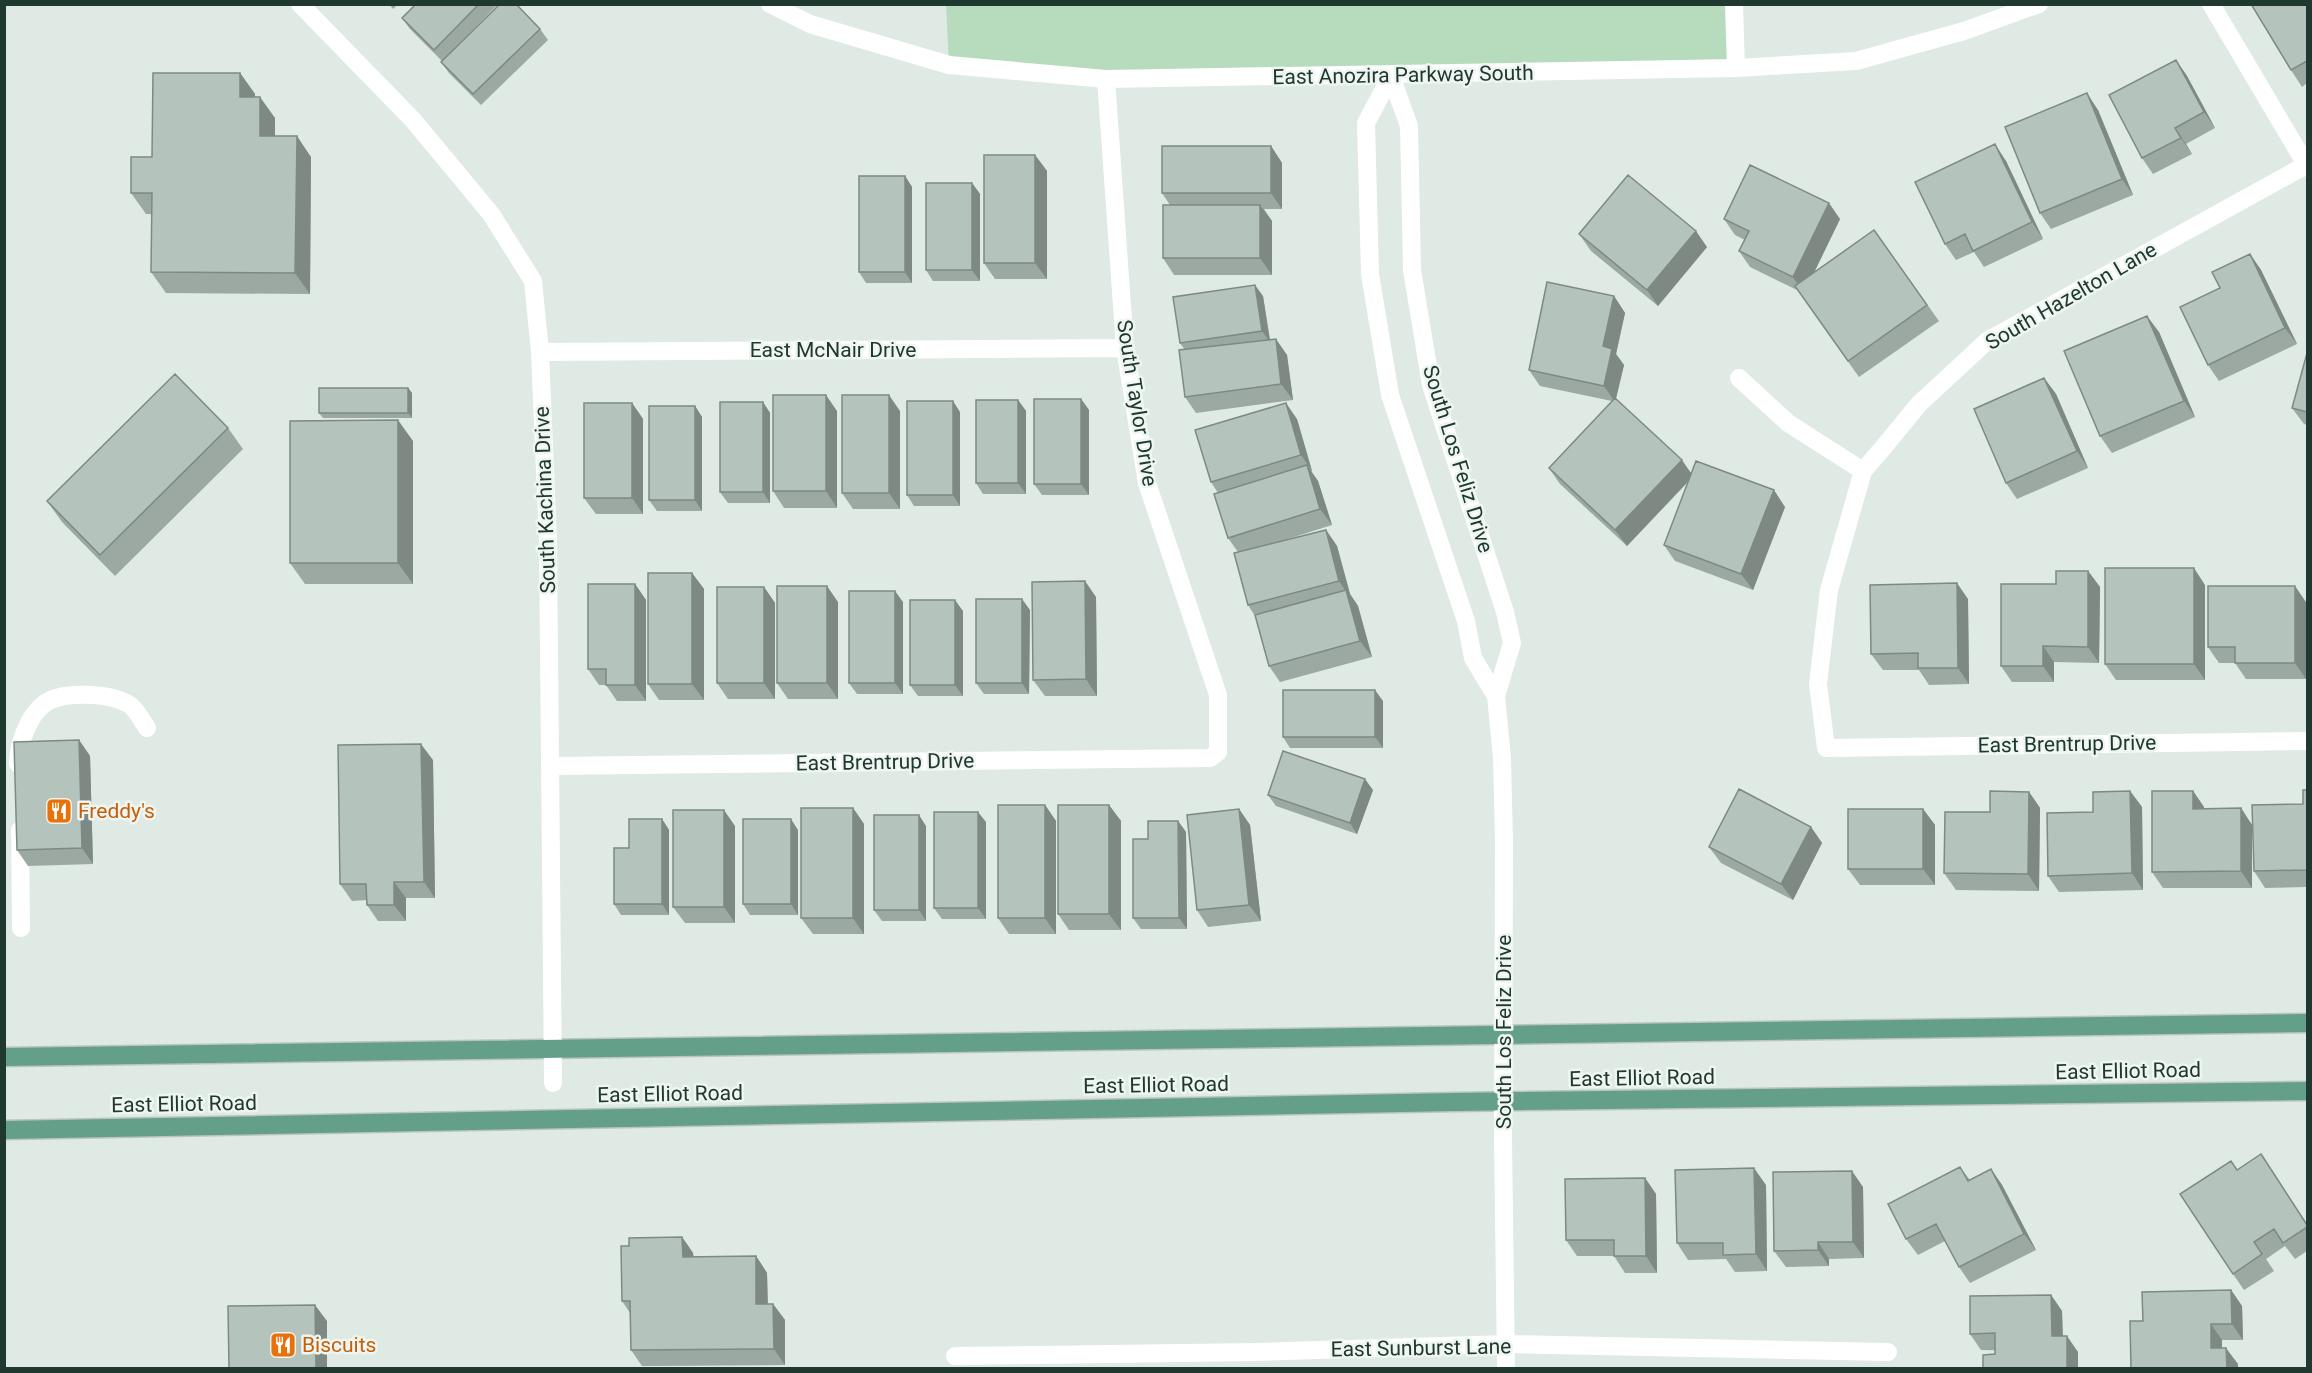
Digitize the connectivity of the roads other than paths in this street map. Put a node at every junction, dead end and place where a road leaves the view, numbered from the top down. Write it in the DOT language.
graph roads {
  1 [pos="300,4"];
  2 [pos="770,4"];
  3 [pos="1734,4"];
  4 [pos="2039,4"];
  5 [pos="2211,4"];
  6 [pos="1736,68"];
  7 [pos="1391,76"];
  8 [pos="1106,79"];
  9 [pos="2307,166"];
  10 [pos="1125,348"];
  11 [pos="540,352"];
  12 [pos="1739,378"];
  13 [pos="1863,471"];
  14 [pos="1496,696"];
  15 [pos="147,728"];
  16 [pos="2307,741"];
  17 [pos="1826,748"];
  18 [pos="1218,752"];
  19 [pos="551,766"];
  20 [pos="19,781"];
  21 [pos="19,815"];
  22 [pos="21,928"];
  23 [pos="2307,1023"];
  24 [pos="1505,1036"];
  25 [pos="554,1050"];
  26 [pos="4,1057"];
  27 [pos="553,1083"];
  28 [pos="2307,1091"];
  29 [pos="1503,1102"];
  30 [pos="4,1130"];
  31 [pos="1506,1344"];
  32 [pos="1888,1352"];
  33 [pos="955,1356"];
  34 [pos="1255,1360"];
  35 [pos="1506,1368"];
  1 -- 11 [label="street, South Kachina Drive"];
  2 -- 8 [label="street, East Anozira Parkway South"];
  3 -- 6 [label="street"];
  4 -- 6 [label="street, East Anozira Parkway South"];
  5 -- 9 [label="street"];
  6 -- 7 [label="street, East Anozira Parkway South"];
  7 -- 8 [label="street, East Anozira Parkway South"];
  7 -- 14 [label="street, South Los Feliz Drive"];
  7 -- 14 [label="street, South Los Feliz Drive"];
  8 -- 10 [label="street, South Taylor Drive"];
  9 -- 13 [label="street, South Hazelton Lane"];
  10 -- 11 [label="street, East McNair Drive"];
  10 -- 18 [label="street, South Taylor Drive"];
  11 -- 19 [label="street, South Kachina Drive"];
  12 -- 13 [label="street"];
  13 -- 17 [label="street, South Hazelton Lane"];
  14 -- 24 [label="street, South Los Feliz Drive"];
  15 -- 20 [label="street"];
  16 -- 17 [label="street, East Brentrup Drive"];
  18 -- 19 [label="street, East Brentrup Drive"];
  19 -- 25 [label="street, South Kachina Drive"];
  21 -- 22 [label="street"];
  23 -- 24 [label="main road, East Elliot Road"];
  24 -- 25 [label="main road, East Elliot Road"];
  24 -- 29 [label="street, South Los Feliz Drive"];
  25 -- 26 [label="main road, East Elliot Road"];
  25 -- 27 [label="street, South Kachina Drive"];
  28 -- 29 [label="main road, East Elliot Road"];
  29 -- 30 [label="main road, East Elliot Road"];
  29 -- 31 [label="street, South Los Feliz Drive"];
  31 -- 32 [label="street, East Sunburst Lane"];
  31 -- 34 [label="street, East Sunburst Lane"];
  31 -- 35 [label="street, South Los Feliz Drive"];
  33 -- 34 [label="street, East Sunburst Lane"];
}
